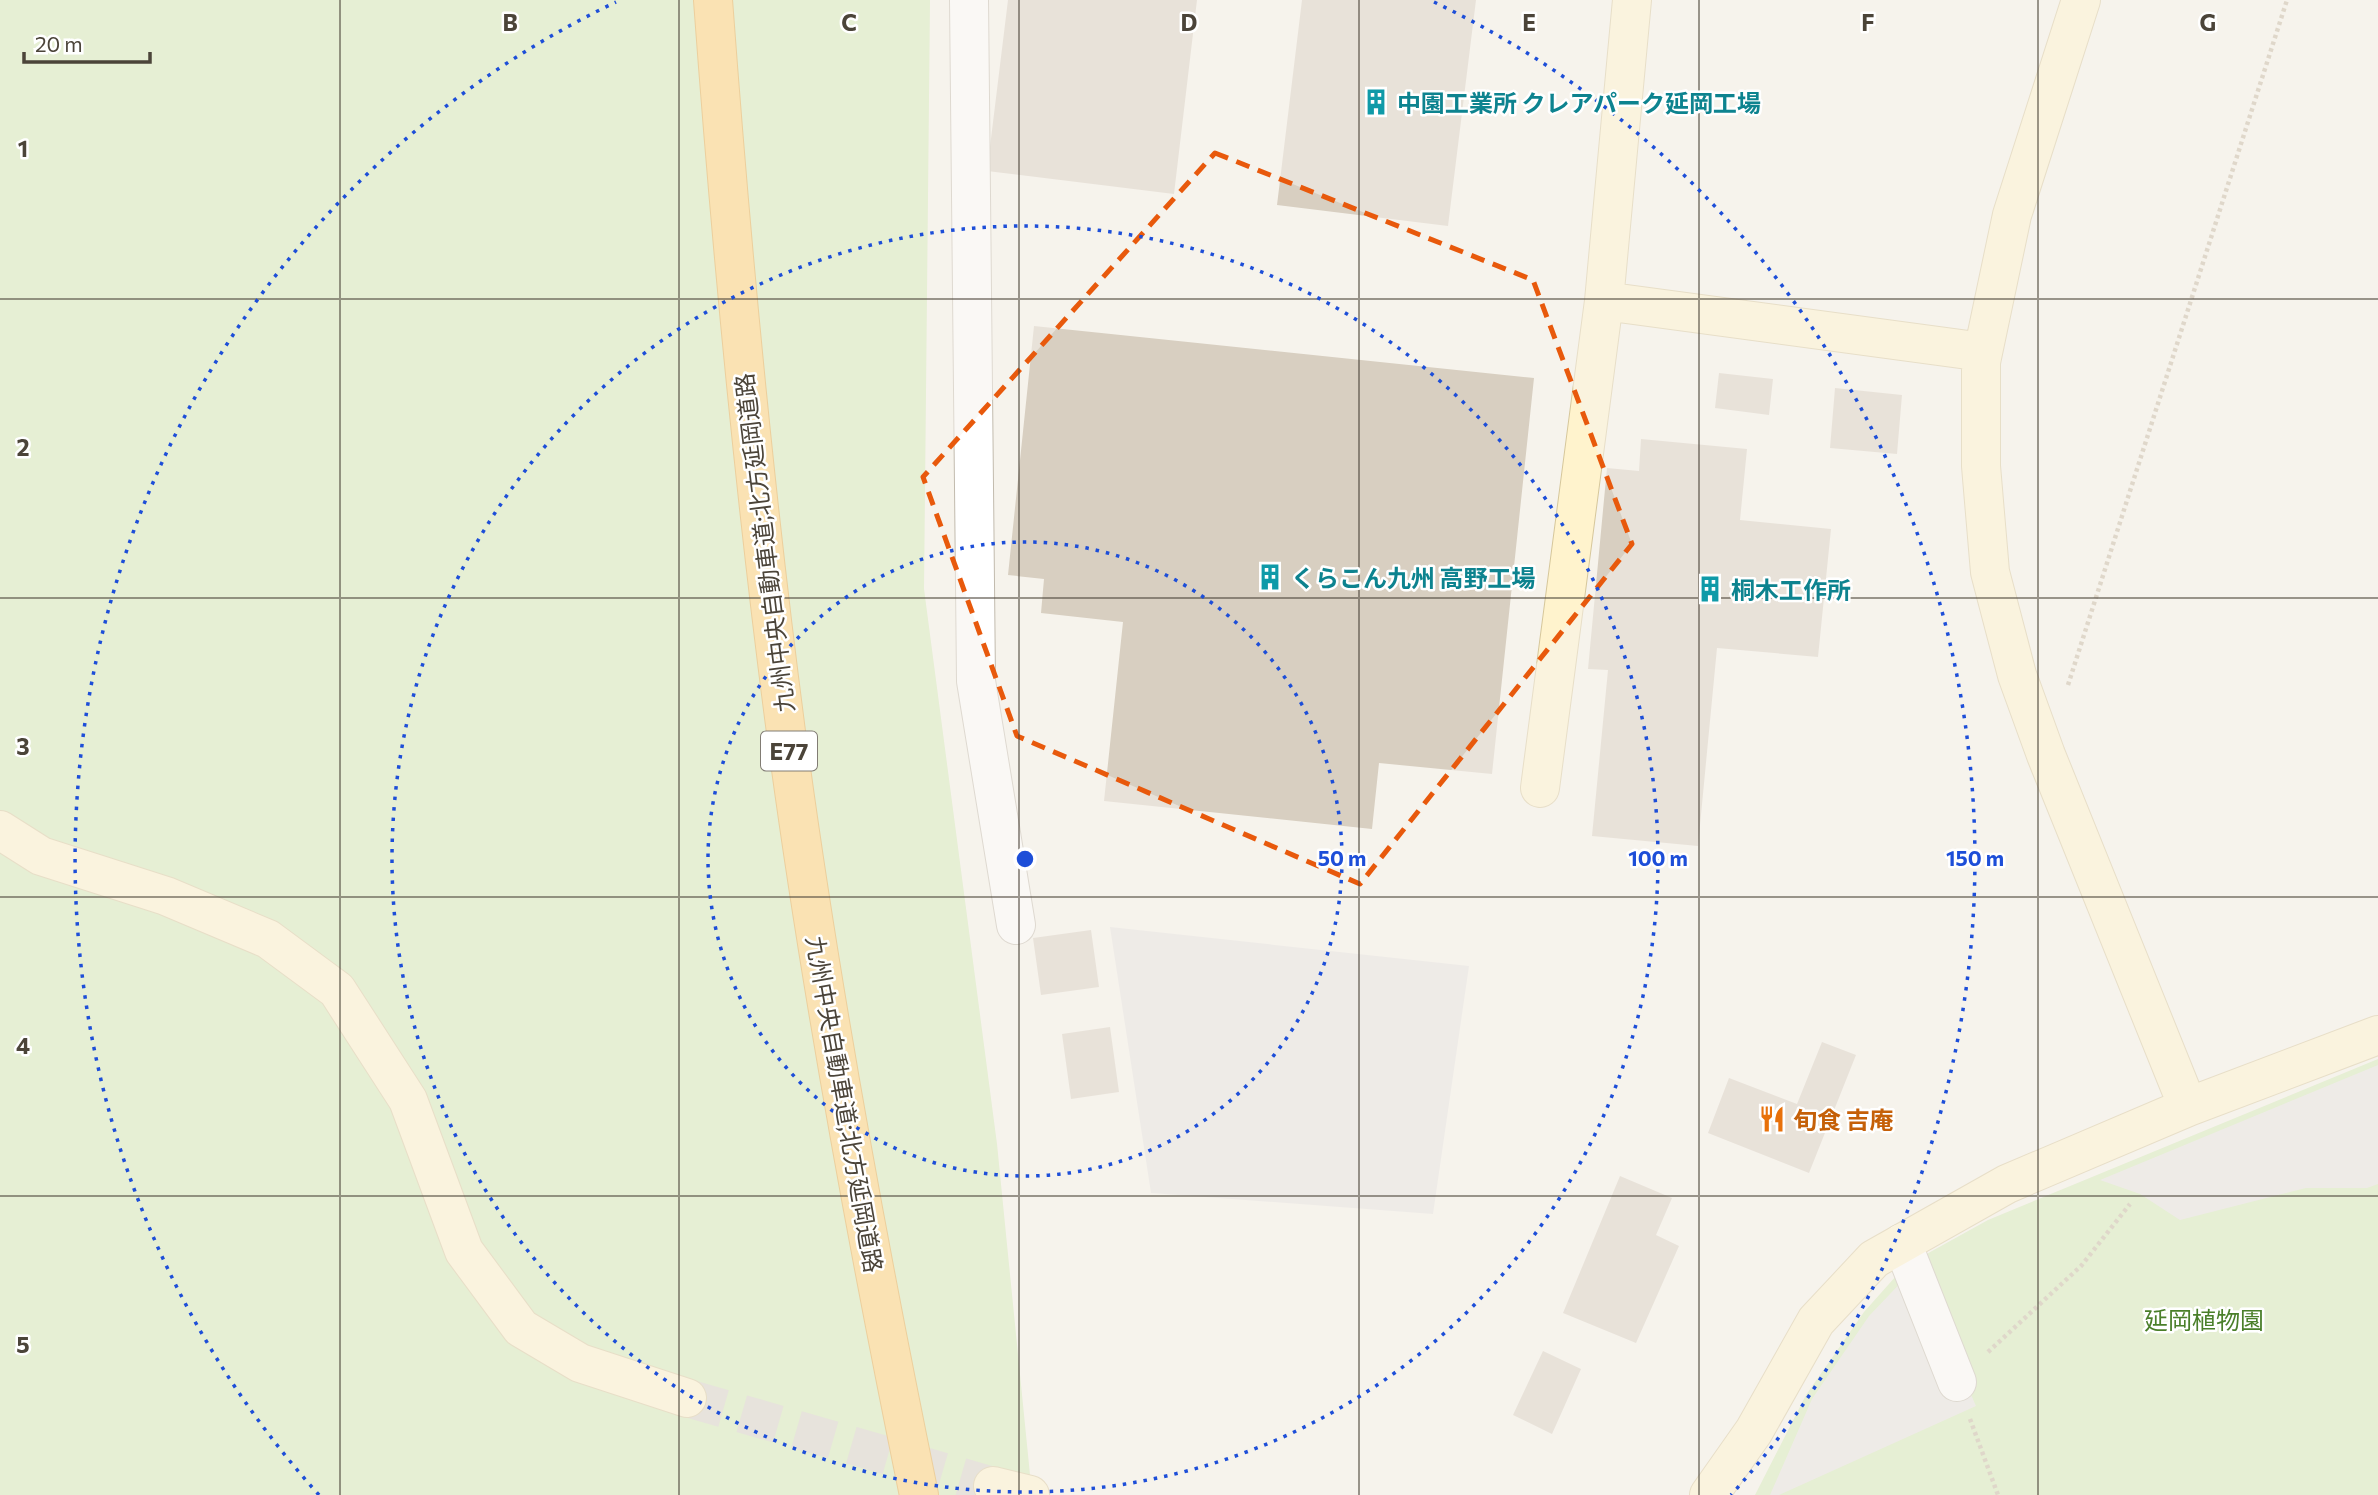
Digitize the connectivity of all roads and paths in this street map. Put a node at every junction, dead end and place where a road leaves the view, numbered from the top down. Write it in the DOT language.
graph roads {
  1 [pos="713,0"];
  2 [pos="969,0"];
  3 [pos="1632,0"];
  4 [pos="2081,0"];
  5 [pos="2287,0"];
  6 [pos="1604,301"];
  7 [pos="1983,352"];
  8 [pos="2071,696"];
  9 [pos="1540,788"];
  10 [pos="0,830"];
  11 [pos="1016,925"];
  12 [pos="2378,1035"];
  13 [pos="2188,1107"];
  14 [pos="2130,1204"];
  15 [pos="1902,1243"];
  16 [pos="1957,1382"];
  17 [pos="687,1398"];
  18 [pos="993,1486"];
  19 [pos="919,1495"];
  20 [pos="1030,1495"];
  21 [pos="1709,1495"];
  22 [pos="1998,1495"];
  1 -- 19 [label="highway, 九州中央自動車道;北方延岡道路 / E77"];
  2 -- 11 [label="street"];
  3 -- 6 [label="street"];
  4 -- 7 [label="street"];
  5 -- 8 [label="path"];
  6 -- 7 [label="street"];
  6 -- 9 [label="street"];
  7 -- 13 [label="street"];
  10 -- 17 [label="street"];
  12 -- 13 [label="street"];
  13 -- 15 [label="street"];
  14 -- 16 [label="path"];
  15 -- 16 [label="street"];
  15 -- 21 [label="street"];
  16 -- 22 [label="path"];
  18 -- 20 [label="street"];
}
